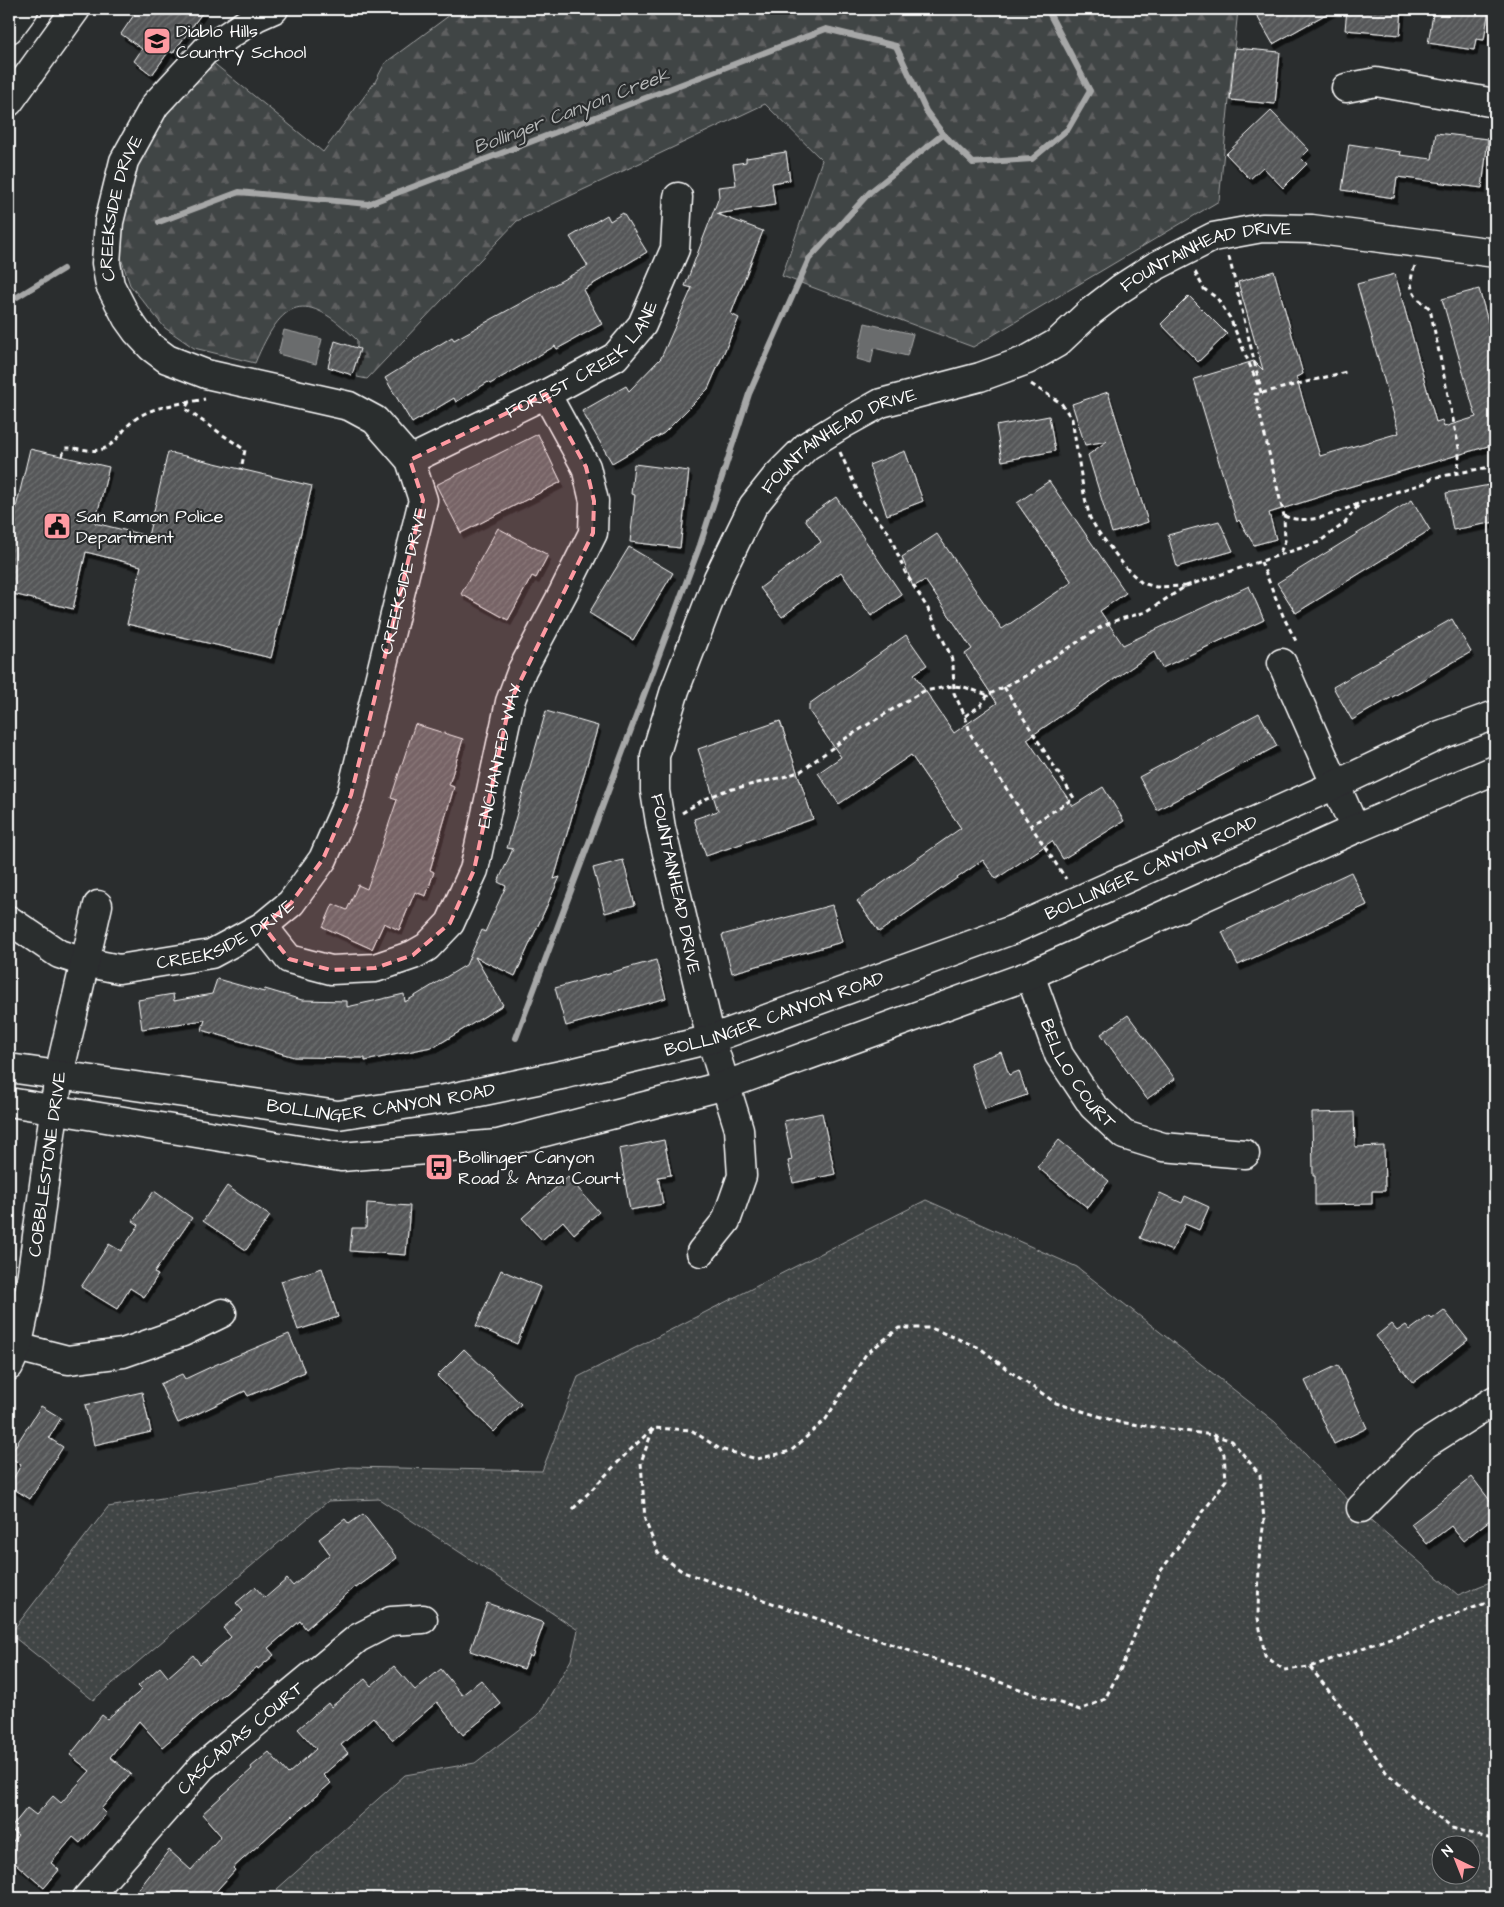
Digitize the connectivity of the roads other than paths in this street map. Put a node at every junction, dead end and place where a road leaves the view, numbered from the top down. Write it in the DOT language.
graph roads {
  1 [pos="24,9"];
  2 [pos="76,9"];
  3 [pos="274,9"];
  4 [pos="240,18"];
  5 [pos="9,29"];
  6 [pos="1346,88"];
  7 [pos="9,102"];
  8 [pos="1495,103"];
  9 [pos="678,198"];
  10 [pos="1495,253"];
  11 [pos="546,394"];
  12 [pos="410,460"];
  13 [pos="1291,655"];
  14 [pos="1495,715"];
  15 [pos="1495,770"];
  16 [pos="1335,785"];
  17 [pos="1355,828"];
  18 [pos="98,905"];
  19 [pos="9,920"];
  20 [pos="263,926"];
  21 [pos="84,962"];
  22 [pos="1030,975"];
  23 [pos="711,1039"];
  24 [pos="9,1068"];
  25 [pos="59,1075"];
  26 [pos="726,1085"];
  27 [pos="9,1102"];
  28 [pos="54,1109"];
  29 [pos="1245,1154"];
  30 [pos="701,1252"];
  31 [pos="222,1313"];
  32 [pos="12,1353"];
  33 [pos="1495,1400"];
  34 [pos="1361,1508"];
  35 [pos="423,1619"];
  36 [pos="87,1898"];
  1 -- 5 [label="street"];
  2 -- 7 [label="street"];
  3 -- 4 [label="street, CREEKSIDE DRIVE"];
  4 -- 12 [label="street, CREEKSIDE DRIVE"];
  6 -- 8 [label="street"];
  9 -- 11 [label="street, FOREST CREEK LANE"];
  10 -- 23 [label="street, FOUNTAINHEAD DRIVE"];
  11 -- 12 [label="street, FOREST CREEK LANE"];
  11 -- 20 [label="street, ENCHANTED WAY"];
  12 -- 20 [label="street, CREEKSIDE DRIVE"];
  13 -- 16 [label="street"];
  14 -- 16 [label="street, BOLLINGER CANYON ROAD"];
  15 -- 17 [label="street"];
  16 -- 17 [label="street"];
  16 -- 23 [label="street, BOLLINGER CANYON ROAD"];
  17 -- 22 [label="street"];
  18 -- 21 [label="street, COBBLESTONE DRIVE"];
  19 -- 21 [label="street, CREEKSIDE DRIVE"];
  20 -- 21 [label="street, CREEKSIDE DRIVE"];
  21 -- 25 [label="street, COBBLESTONE DRIVE"];
  22 -- 26 [label="street"];
  22 -- 29 [label="street, BELLO COURT"];
  23 -- 25 [label="street, BOLLINGER CANYON ROAD"];
  23 -- 26 [label="street, FOUNTAINHEAD DRIVE"];
  24 -- 25 [label="street, BOLLINGER CANYON ROAD"];
  25 -- 28 [label="street, COBBLESTONE DRIVE"];
  26 -- 28 [label="street"];
  26 -- 30 [label="street, FOUNTAINHEAD DRIVE"];
  27 -- 28 [label="street"];
  28 -- 32 [label="street, COBBLESTONE DRIVE"];
  31 -- 32 [label="street"];
  33 -- 34 [label="street"];
  35 -- 36 [label="street, CASCADAS COURT"];
}
